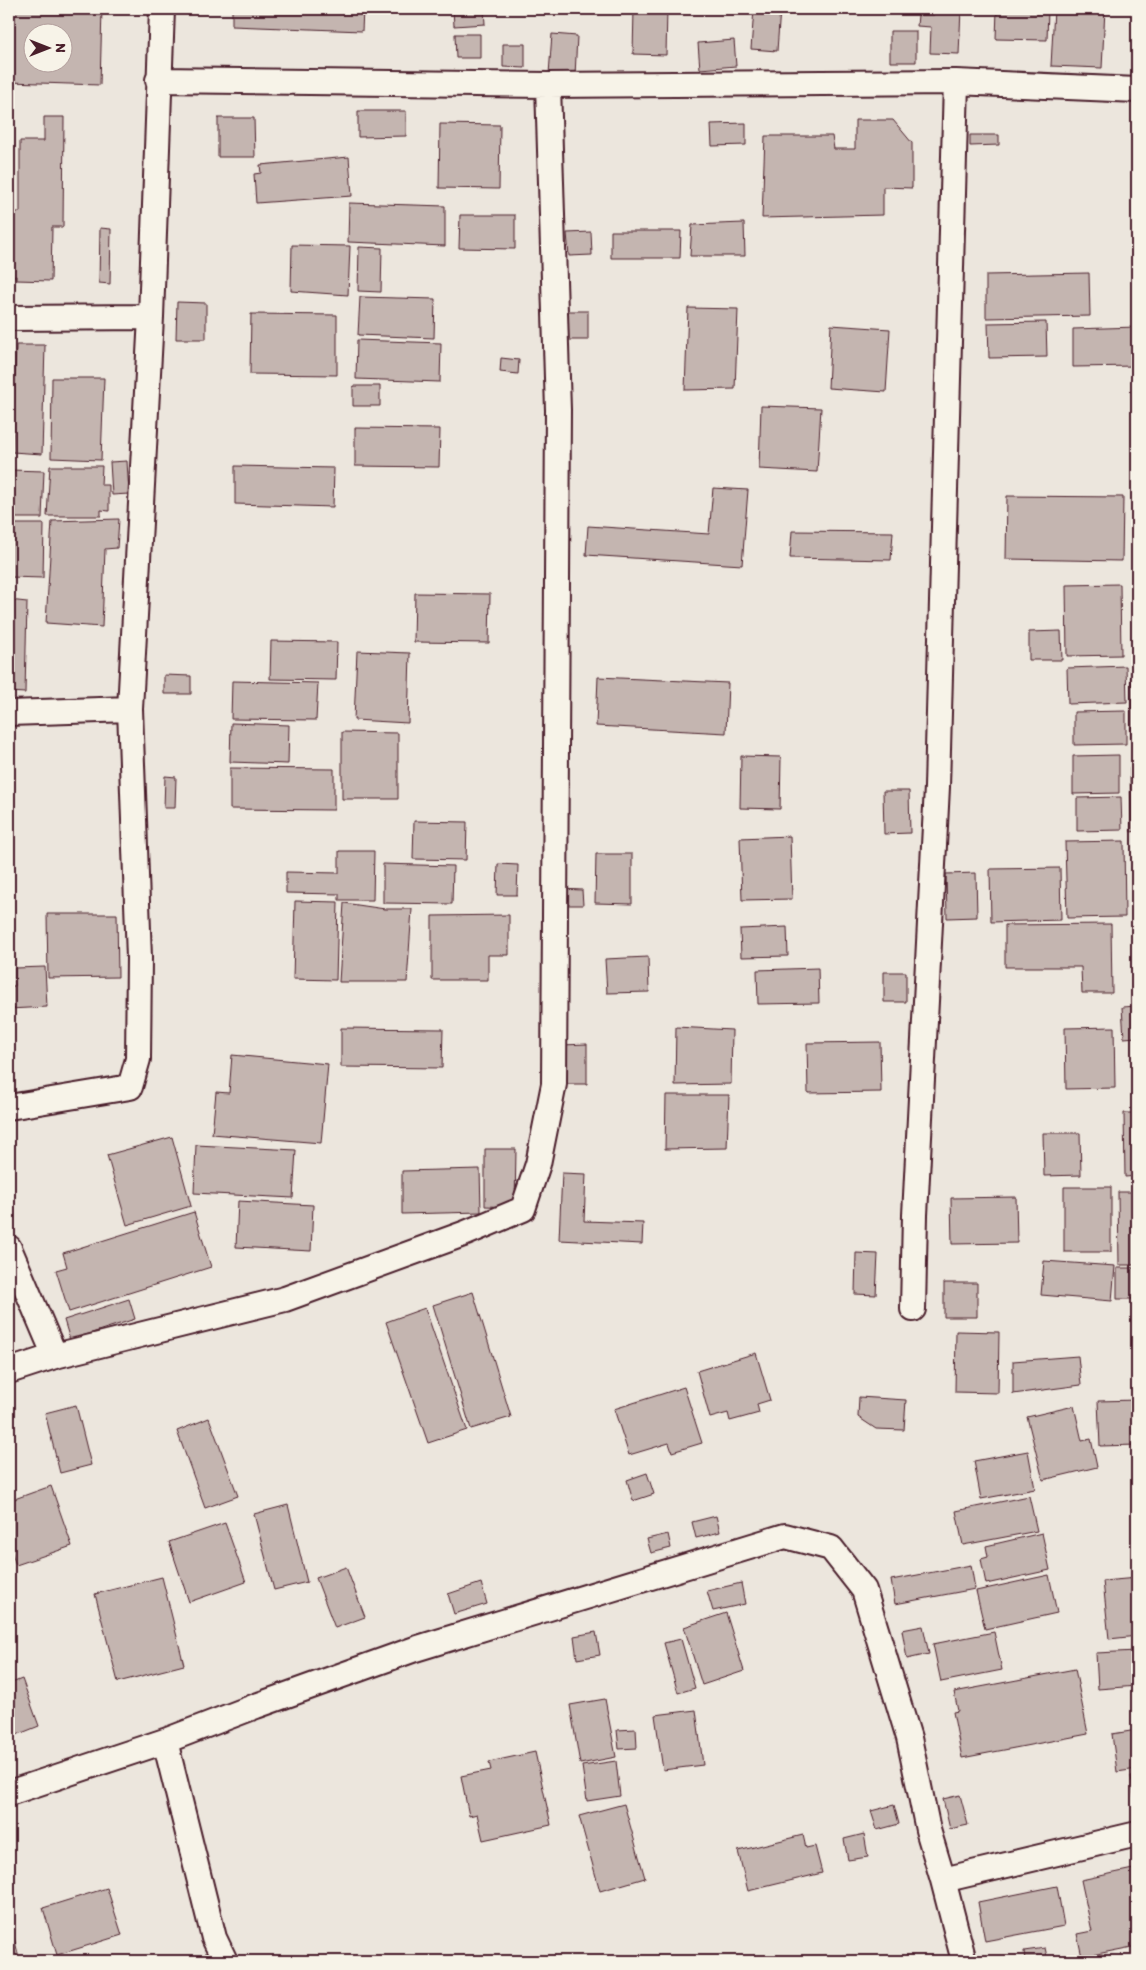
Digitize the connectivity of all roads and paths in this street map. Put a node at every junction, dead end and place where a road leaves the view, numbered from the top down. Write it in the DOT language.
graph roads {
  1 [pos="162,9"];
  2 [pos="158,80"];
  3 [pos="956,82"];
  4 [pos="548,85"];
  5 [pos="1137,90"];
  6 [pos="151,317"];
  7 [pos="9,318"];
  8 [pos="130,709"];
  9 [pos="9,713"];
  10 [pos="9,1107"];
  11 [pos="9,1248"];
  12 [pos="913,1309"];
  13 [pos="55,1356"];
  14 [pos="9,1371"];
  15 [pos="165,1741"];
  16 [pos="9,1793"];
  17 [pos="1137,1834"];
  18 [pos="943,1880"];
  19 [pos="224,1961"];
  20 [pos="964,1961"];
  1 -- 2 [label="street"];
  2 -- 4 [label="street"];
  2 -- 6 [label="street"];
  3 -- 4 [label="street"];
  3 -- 5 [label="street"];
  3 -- 12 [label="street"];
  4 -- 13 [label="street"];
  6 -- 7 [label="street"];
  6 -- 8 [label="street"];
  8 -- 9 [label="street"];
  8 -- 10 [label="street"];
  11 -- 13 [label="street"];
  13 -- 14 [label="street"];
  15 -- 16 [label="street"];
  15 -- 18 [label="street"];
  15 -- 19 [label="street"];
  17 -- 18 [label="street"];
  18 -- 20 [label="street"];
}
